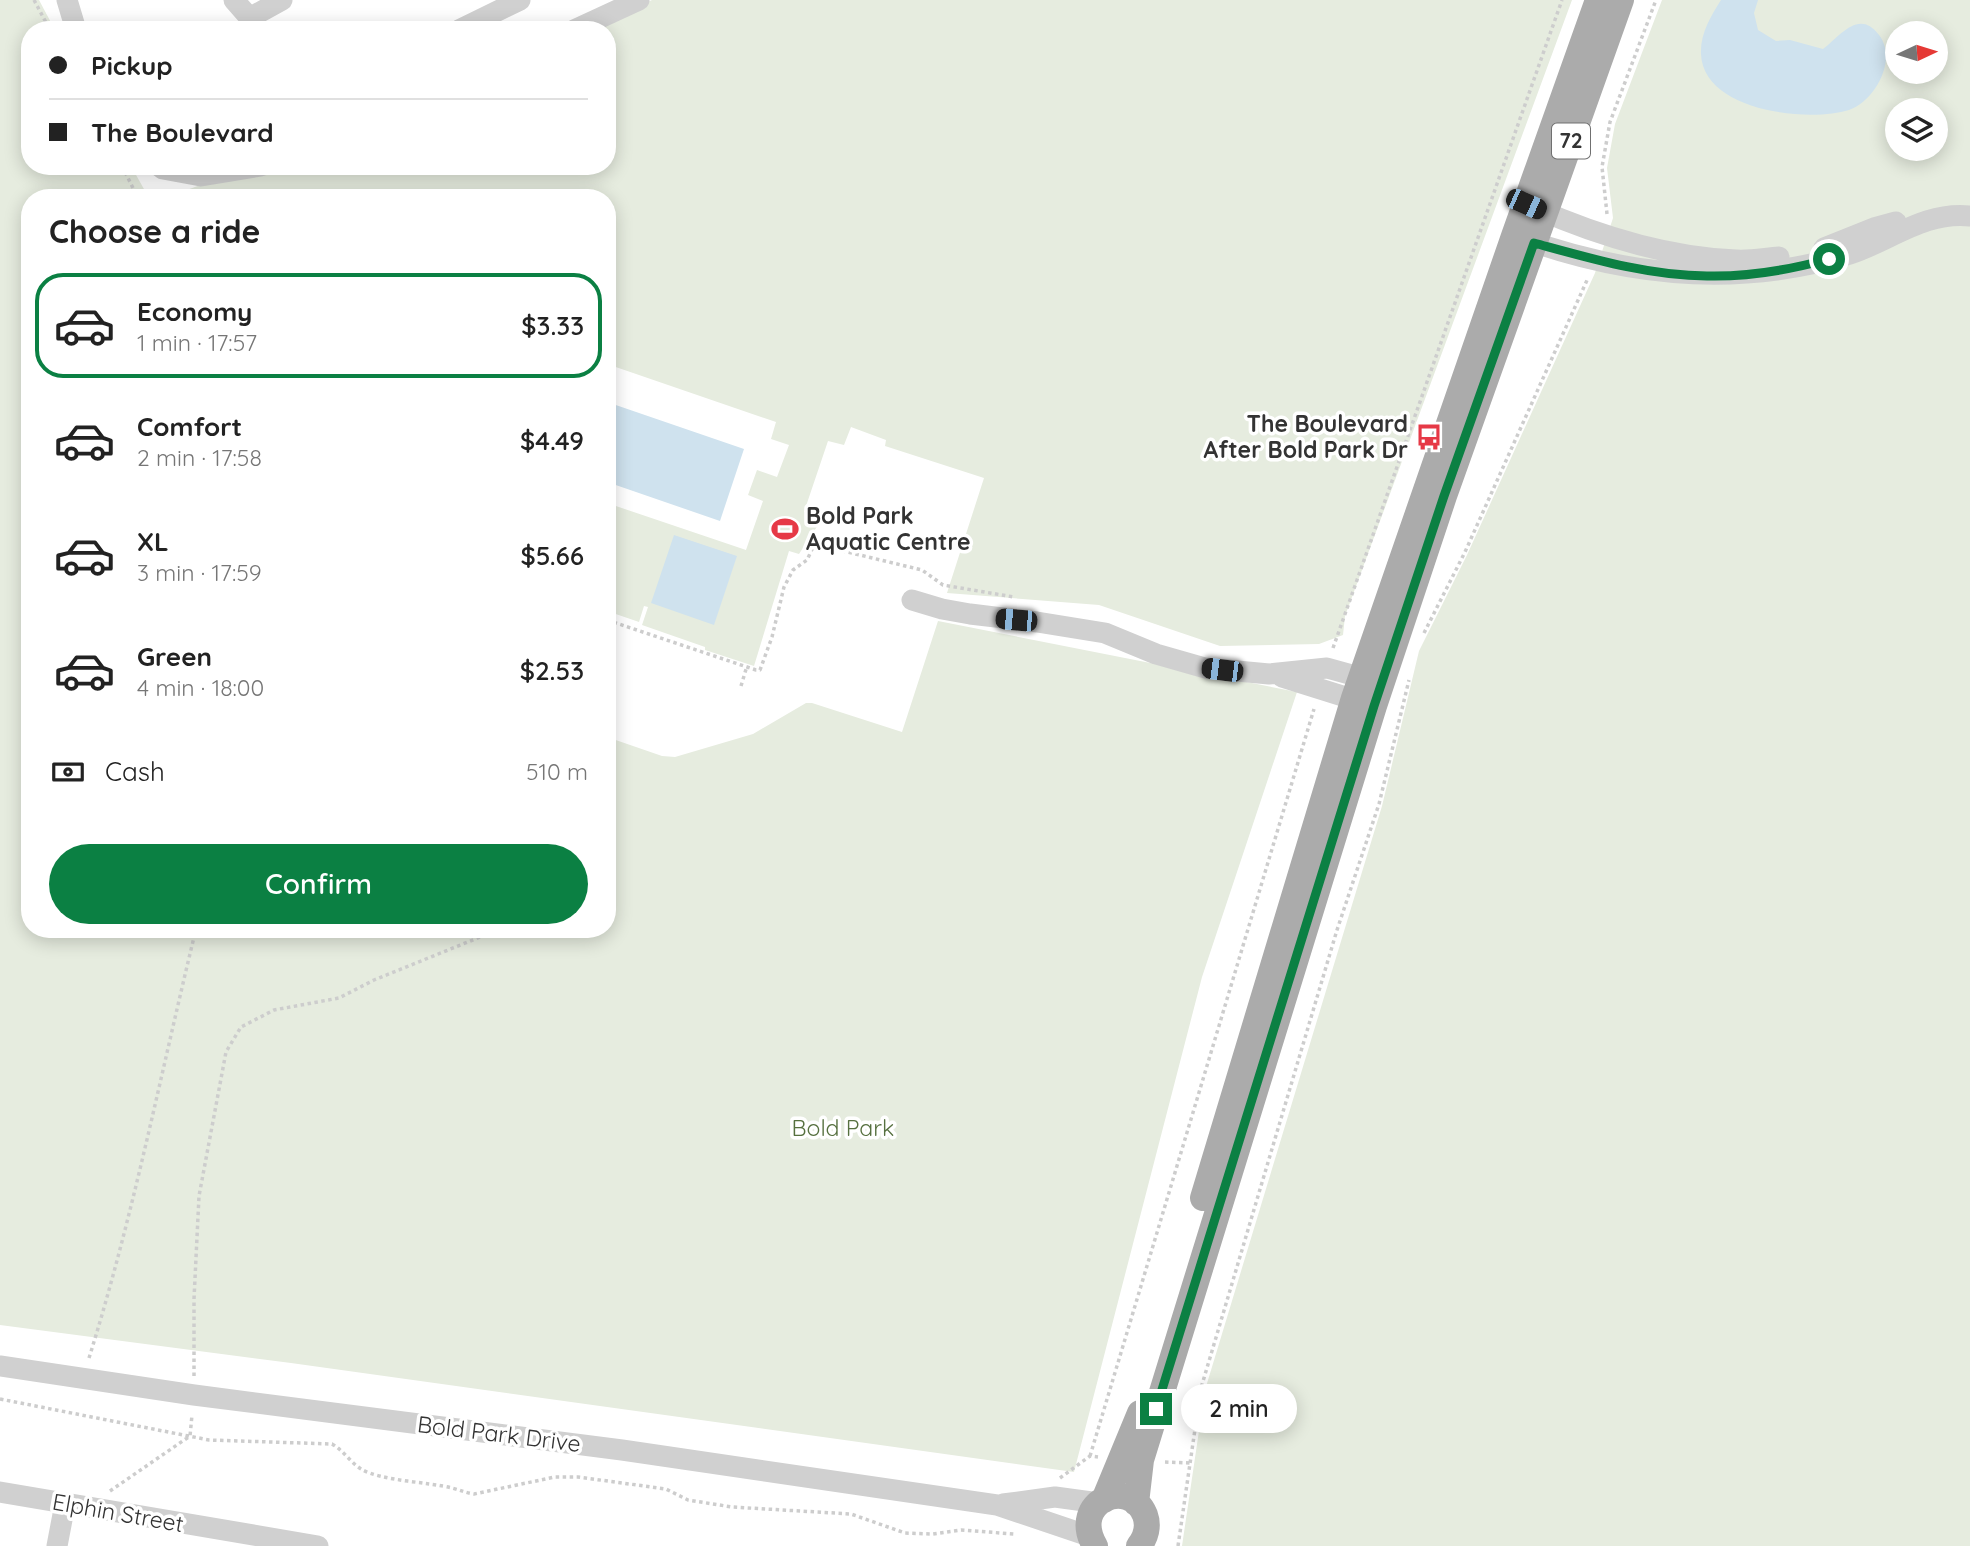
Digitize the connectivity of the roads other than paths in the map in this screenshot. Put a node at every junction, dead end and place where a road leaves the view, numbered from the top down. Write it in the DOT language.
graph roads {
  1 [pos="67,0"];
  2 [pos="234,0"];
  3 [pos="282,0"];
  4 [pos="520,0"];
  5 [pos="639,0"];
  6 [pos="1614,0"];
  7 [pos="73,21"];
  8 [pos="477,21"];
  9 [pos="594,21"];
  10 [pos="1535,208"];
  11 [pos="1970,210"];
  12 [pos="1970,216"];
  13 [pos="1524,239"];
  14 [pos="912,600"];
  15 [pos="1368,691"];
  16 [pos="0,1366"];
  17 [pos="0,1492"];
  18 [pos="1101,1501"];
  19 [pos="1136,1503"];
  20 [pos="75,1505"];
  21 [pos="997,1505"];
  22 [pos="1092,1541"];
  23 [pos="57,1546"];
  24 [pos="318,1546"];
  25 [pos="1139,1546"];
  1 -- 7 [label="street"];
  2 -- 3 [label="street"];
  4 -- 8 [label="street"];
  5 -- 9 [label="street"];
  6 -- 10 [label="main road, 72"];
  10 -- 11 [label="street"];
  10 -- 13 [label="main road, 72"];
  12 -- 13 [label="street"];
  13 -- 15 [label="main road, 72"];
  14 -- 15 [label="street"];
  15 -- 18 [label="main road, 72"];
  15 -- 19 [label="main road, 72"];
  16 -- 21 [label="street, Bold Park Drive"];
  17 -- 20 [label="street, Elphin Street"];
  18 -- 19 [label="main road"];
  18 -- 21 [label="street, Bold Park Drive"];
  18 -- 22 [label="main road, 72"];
  19 -- 25 [label="main road, 72"];
  20 -- 23 [label="street"];
  20 -- 24 [label="street, Elphin Street"];
  21 -- 22 [label="street, Bold Park Drive"];
}
